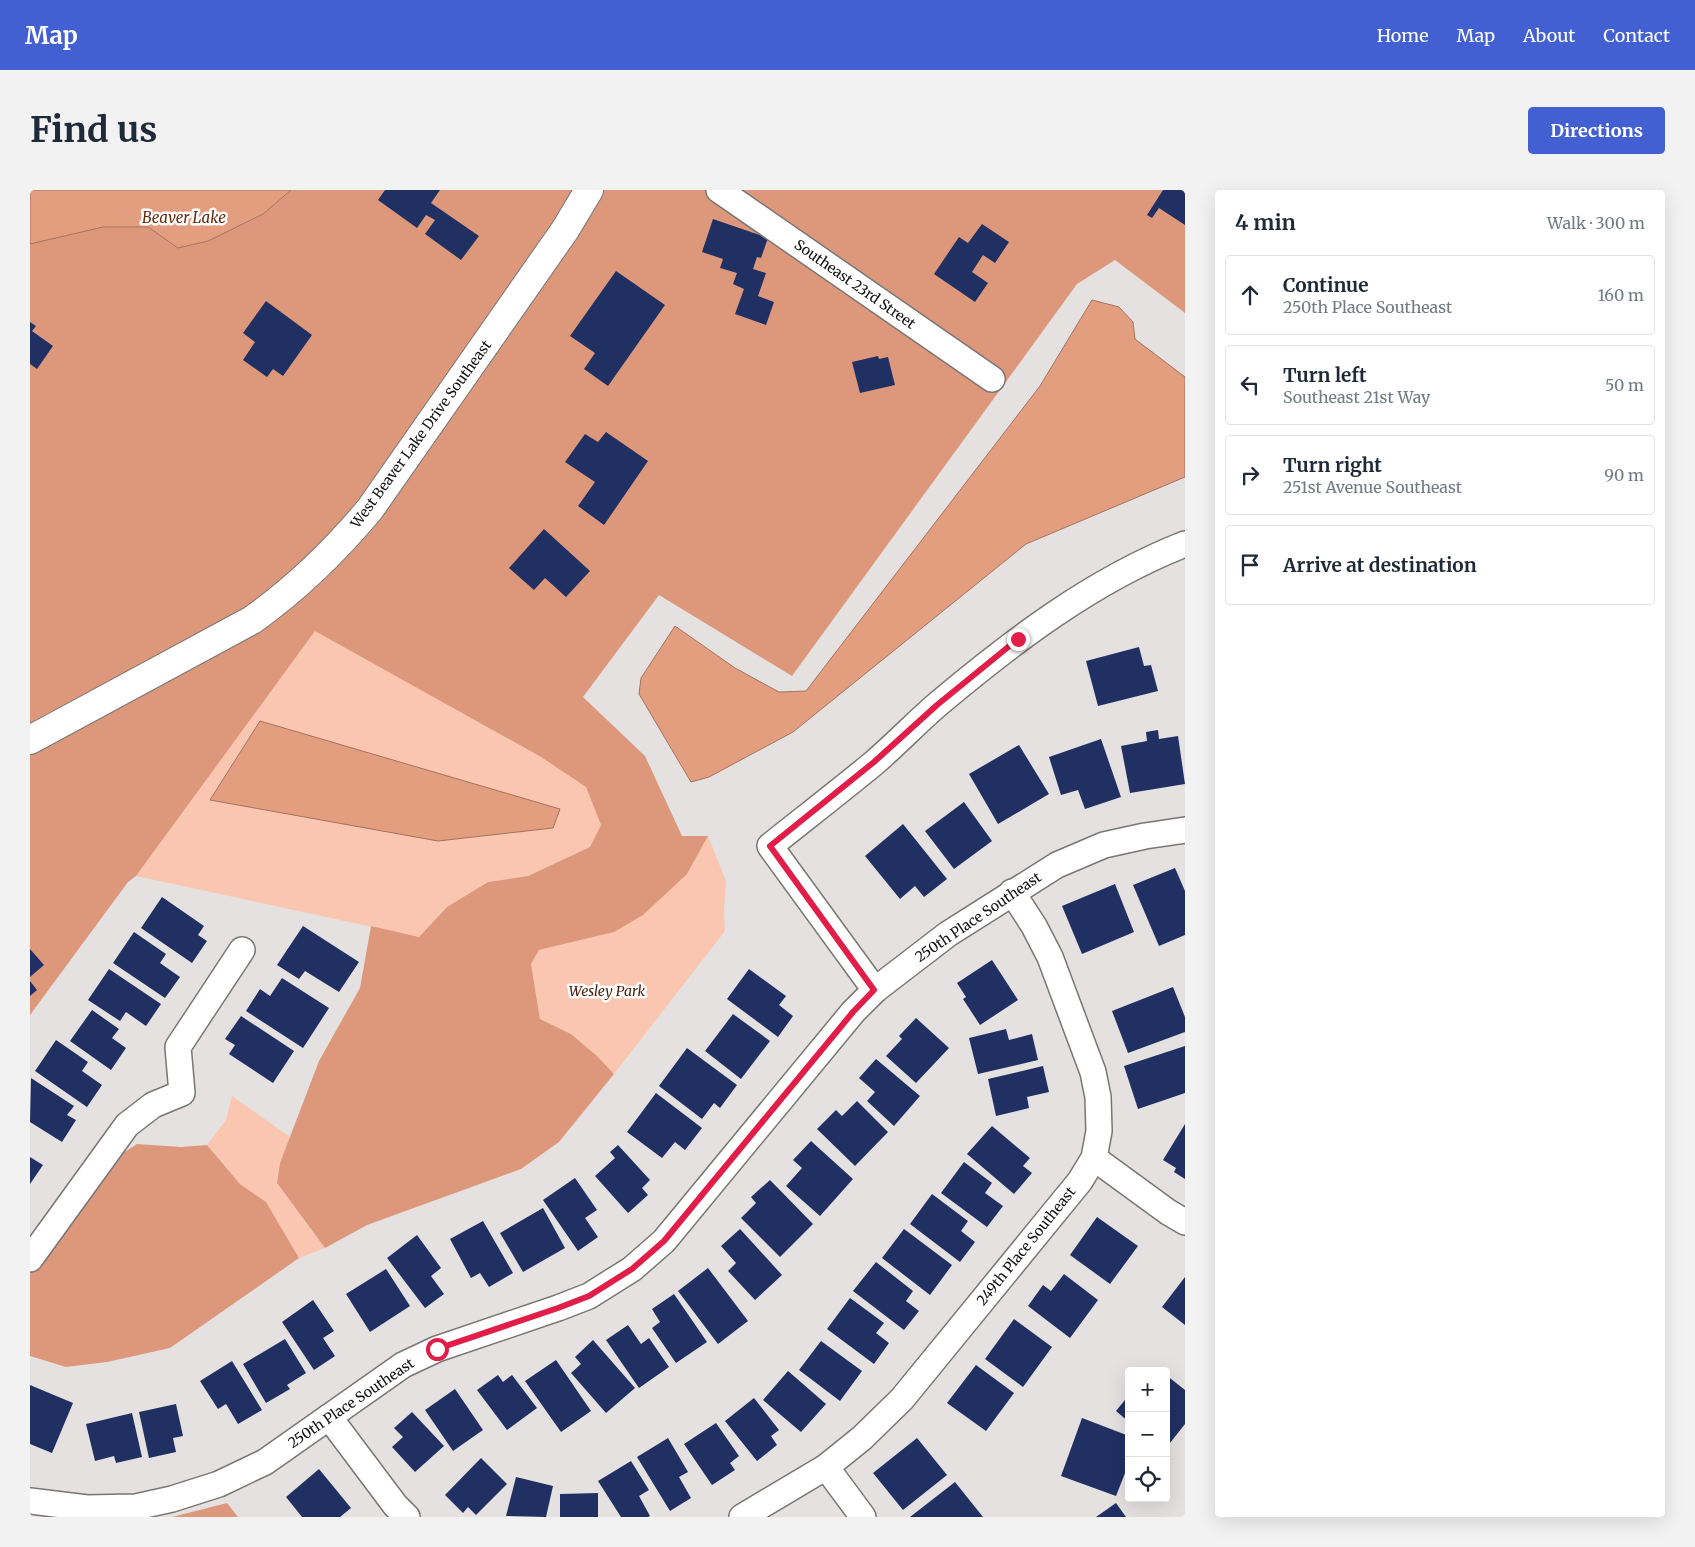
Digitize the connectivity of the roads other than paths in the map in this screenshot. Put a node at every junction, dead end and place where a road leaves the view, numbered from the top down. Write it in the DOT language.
graph roads {
  1 [pos="589,190"];
  2 [pos="719,190"];
  3 [pos="992,379"];
  4 [pos="1185,544"];
  5 [pos="30,740"];
  6 [pos="1185,830"];
  7 [pos="1012,892"];
  8 [pos="242,950"];
  9 [pos="874,990"];
  10 [pos="1094,1158"];
  11 [pos="1185,1222"];
  12 [pos="30,1259"];
  13 [pos="328,1417"];
  14 [pos="826,1467"];
  15 [pos="30,1501"];
  16 [pos="407,1517"];
  17 [pos="742,1517"];
  18 [pos="863,1517"];
  1 -- 5 [label="street, West Beaver Lake Drive Southeast"];
  2 -- 3 [label="street, Southeast 23rd Street"];
  4 -- 9 [label="street"];
  6 -- 7 [label="street, 250th Place Southeast"];
  7 -- 9 [label="street, 250th Place Southeast"];
  7 -- 10 [label="street, 249th Place Southeast"];
  8 -- 12 [label="street"];
  9 -- 13 [label="street, 250th Place Southeast"];
  10 -- 11 [label="street"];
  10 -- 14 [label="street, 249th Place Southeast"];
  13 -- 15 [label="street, 250th Place Southeast"];
  13 -- 16 [label="street"];
  14 -- 17 [label="street, 249th Place Southeast"];
  14 -- 18 [label="street"];
}
